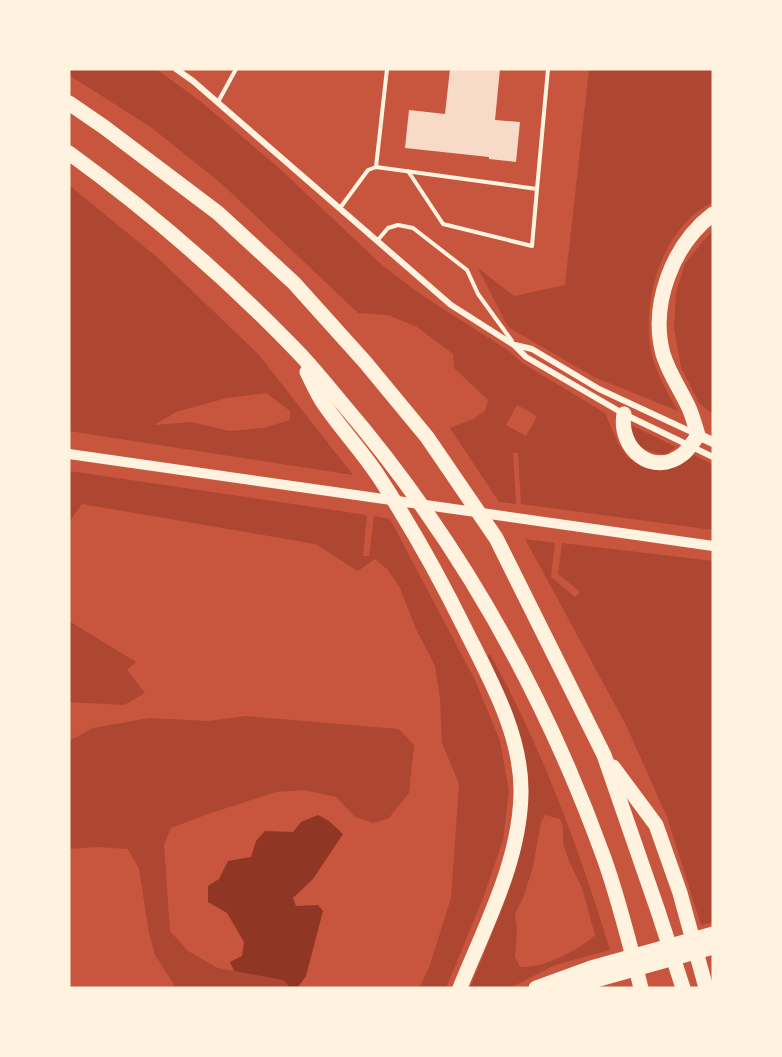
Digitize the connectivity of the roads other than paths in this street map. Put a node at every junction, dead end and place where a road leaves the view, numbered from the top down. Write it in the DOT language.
graph roads {
  1 [pos="176,69"];
  2 [pos="236,69"];
  3 [pos="387,69"];
  4 [pos="548,69"];
  5 [pos="218,102"];
  6 [pos="69,103"];
  7 [pos="69,153"];
  8 [pos="376,167"];
  9 [pos="408,171"];
  10 [pos="537,189"];
  11 [pos="340,208"];
  12 [pos="713,214"];
  13 [pos="377,241"];
  14 [pos="514,345"];
  15 [pos="294,348"];
  16 [pos="624,414"];
  17 [pos="694,440"];
  18 [pos="713,442"];
  19 [pos="69,454"];
  20 [pos="713,457"];
  21 [pos="713,546"];
  22 [pos="604,755"];
  23 [pos="713,934"];
  24 [pos="713,947"];
  25 [pos="592,974"];
  26 [pos="460,988"];
  27 [pos="536,988"];
  28 [pos="567,988"];
  29 [pos="641,988"];
  30 [pos="682,988"];
  31 [pos="706,988"];
  1 -- 5 [label="street"];
  2 -- 5 [label="lane"];
  3 -- 8 [label="lane"];
  4 -- 10 [label="lane"];
  5 -- 11 [label="street"];
  6 -- 22 [label="highway"];
  7 -- 15 [label="highway"];
  8 -- 9 [label="lane"];
  8 -- 11 [label="lane"];
  9 -- 10 [label="lane"];
  9 -- 10 [label="lane"];
  11 -- 13 [label="street"];
  12 -- 17 [label="highway"];
  13 -- 14 [label="street"];
  13 -- 14 [label="lane"];
  14 -- 16 [label="street"];
  14 -- 17 [label="street"];
  15 -- 26 [label="highway"];
  15 -- 29 [label="highway"];
  16 -- 17 [label="street"];
  16 -- 17 [label="highway"];
  17 -- 18 [label="street"];
  17 -- 20 [label="street"];
  19 -- 21 [label="street"];
  22 -- 30 [label="highway"];
  22 -- 31 [label="highway"];
  23 -- 25 [label="highway"];
  24 -- 25 [label="highway"];
  25 -- 27 [label="highway"];
  25 -- 28 [label="highway"];
}
